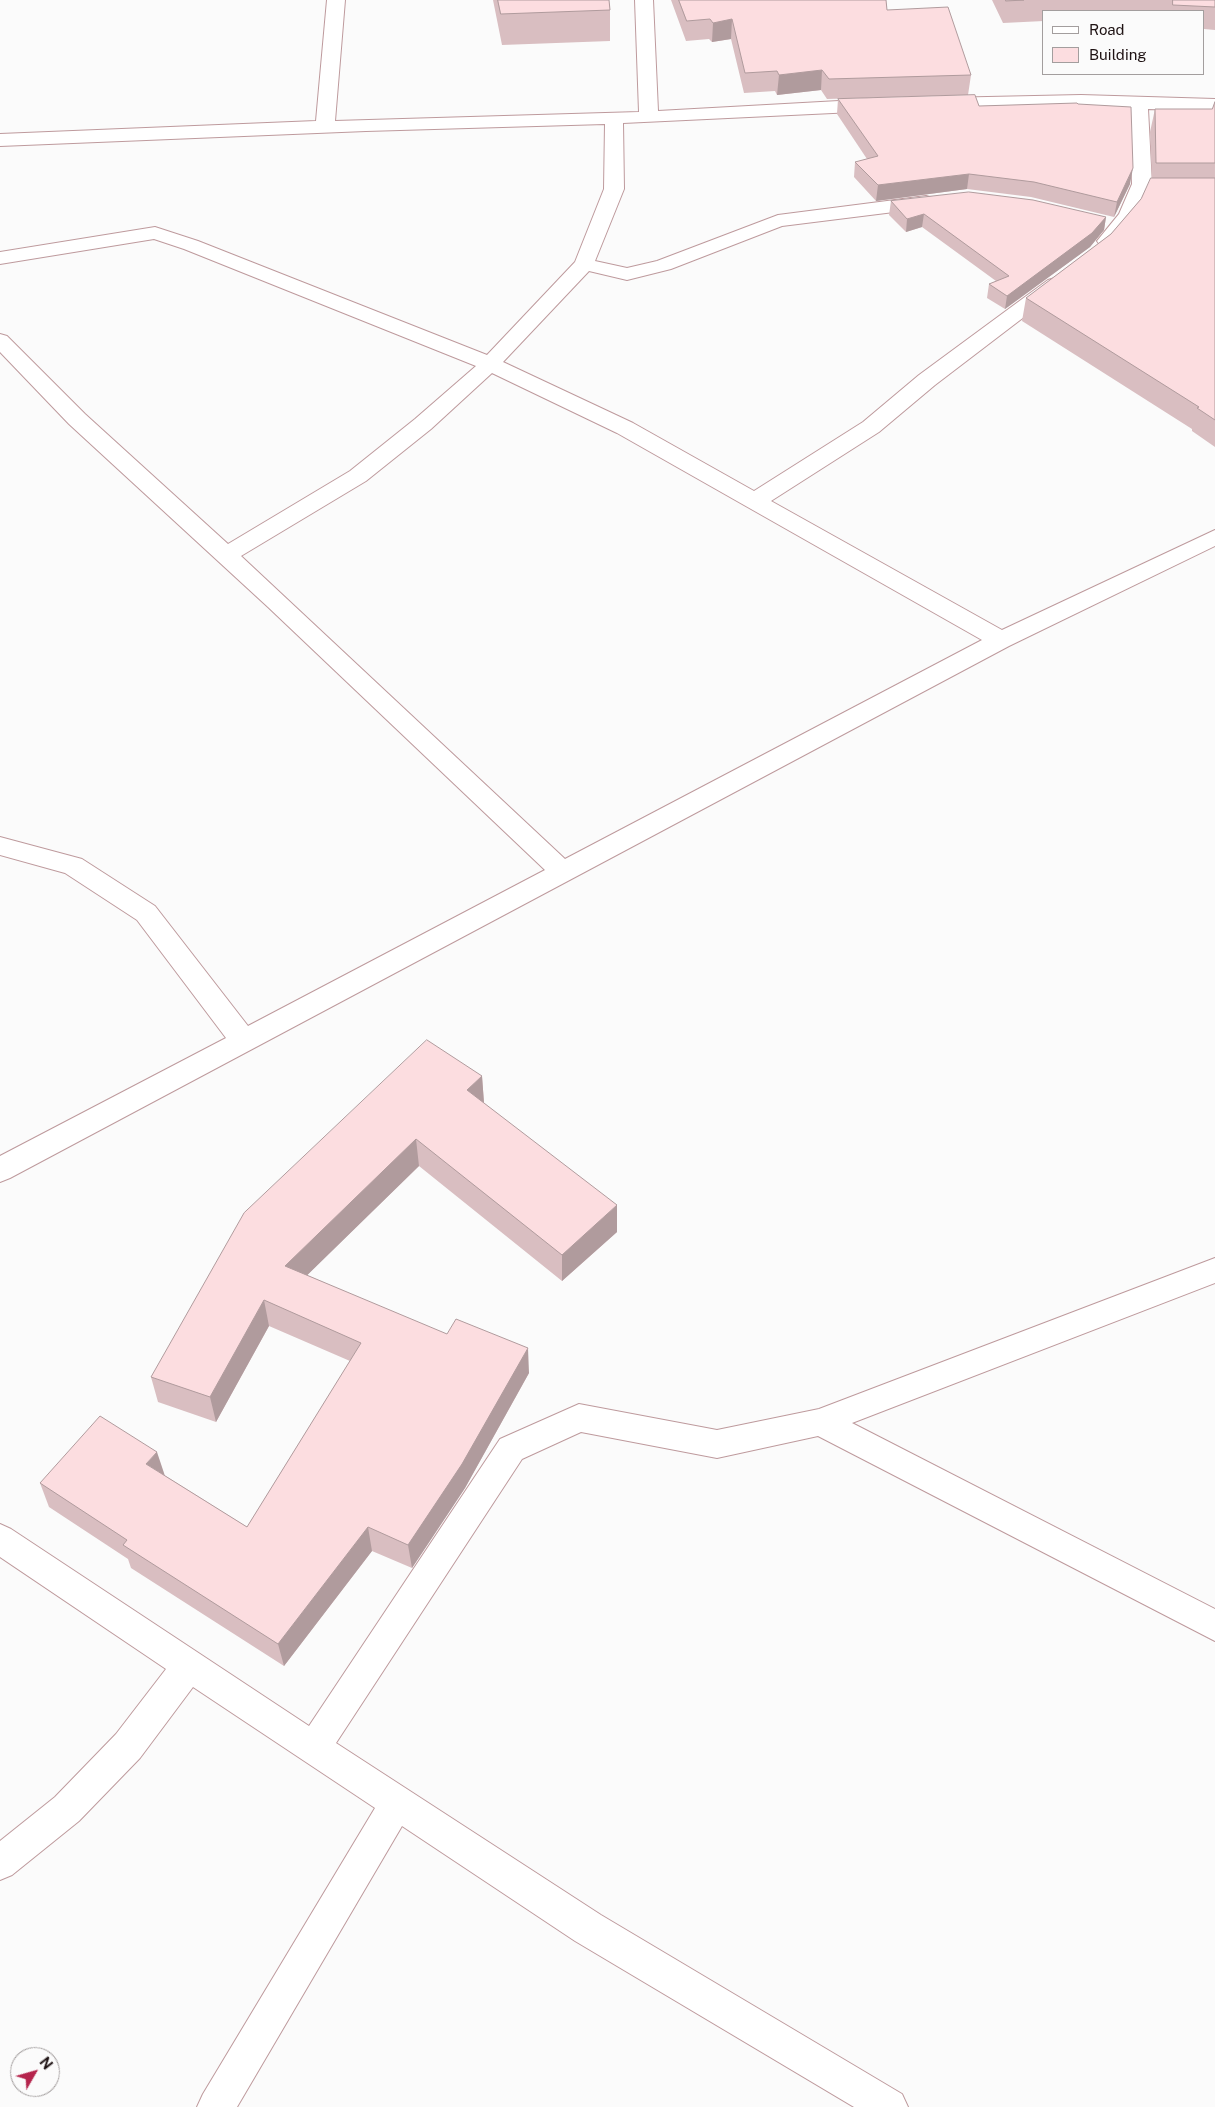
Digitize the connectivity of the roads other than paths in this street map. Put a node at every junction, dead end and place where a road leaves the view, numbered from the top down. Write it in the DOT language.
graph roads {
  1 [pos="336,0"];
  2 [pos="644,0"];
  3 [pos="1138,103"];
  4 [pos="892,104"];
  5 [pos="922,104"];
  6 [pos="1215,105"];
  7 [pos="649,117"];
  8 [pos="614,118"];
  9 [pos="325,127"];
  10 [pos="0,140"];
  11 [pos="949,200"];
  12 [pos="0,258"];
  13 [pos="1090,258"];
  14 [pos="584,264"];
  15 [pos="1067,275"];
  16 [pos="0,340"];
  17 [pos="490,364"];
  18 [pos="755,501"];
  19 [pos="1215,537"];
  20 [pos="226,555"];
  21 [pos="1001,640"];
  22 [pos="0,846"];
  23 [pos="563,872"];
  24 [pos="244,1041"];
  25 [pos="0,1170"];
  26 [pos="1215,1270"];
  27 [pos="820,1422"];
  28 [pos="0,1539"];
  29 [pos="1215,1626"];
  30 [pos="190,1666"];
  31 [pos="314,1749"];
  32 [pos="396,1803"];
  33 [pos="0,1864"];
  34 [pos="216,2107"];
  35 [pos="889,2107"];
  1 -- 9 [label="street"];
  2 -- 7 [label="street"];
  3 -- 5 [label="street"];
  3 -- 6 [label="street"];
  3 -- 13 [label="street"];
  4 -- 7 [label="street"];
  7 -- 8 [label="street"];
  8 -- 9 [label="street"];
  8 -- 14 [label="street"];
  9 -- 10 [label="street"];
  11 -- 14 [label="street"];
  12 -- 17 [label="street"];
  14 -- 17 [label="street"];
  15 -- 18 [label="street"];
  16 -- 20 [label="street"];
  17 -- 18 [label="street"];
  17 -- 20 [label="street"];
  18 -- 21 [label="street"];
  19 -- 21 [label="street"];
  20 -- 23 [label="street"];
  21 -- 23 [label="street"];
  22 -- 24 [label="street"];
  23 -- 24 [label="street"];
  24 -- 25 [label="street"];
  26 -- 27 [label="street"];
  27 -- 29 [label="street"];
  27 -- 31 [label="street"];
  28 -- 30 [label="street"];
  30 -- 31 [label="street"];
  30 -- 33 [label="street"];
  31 -- 32 [label="street"];
  32 -- 34 [label="street"];
  32 -- 35 [label="street"];
}
